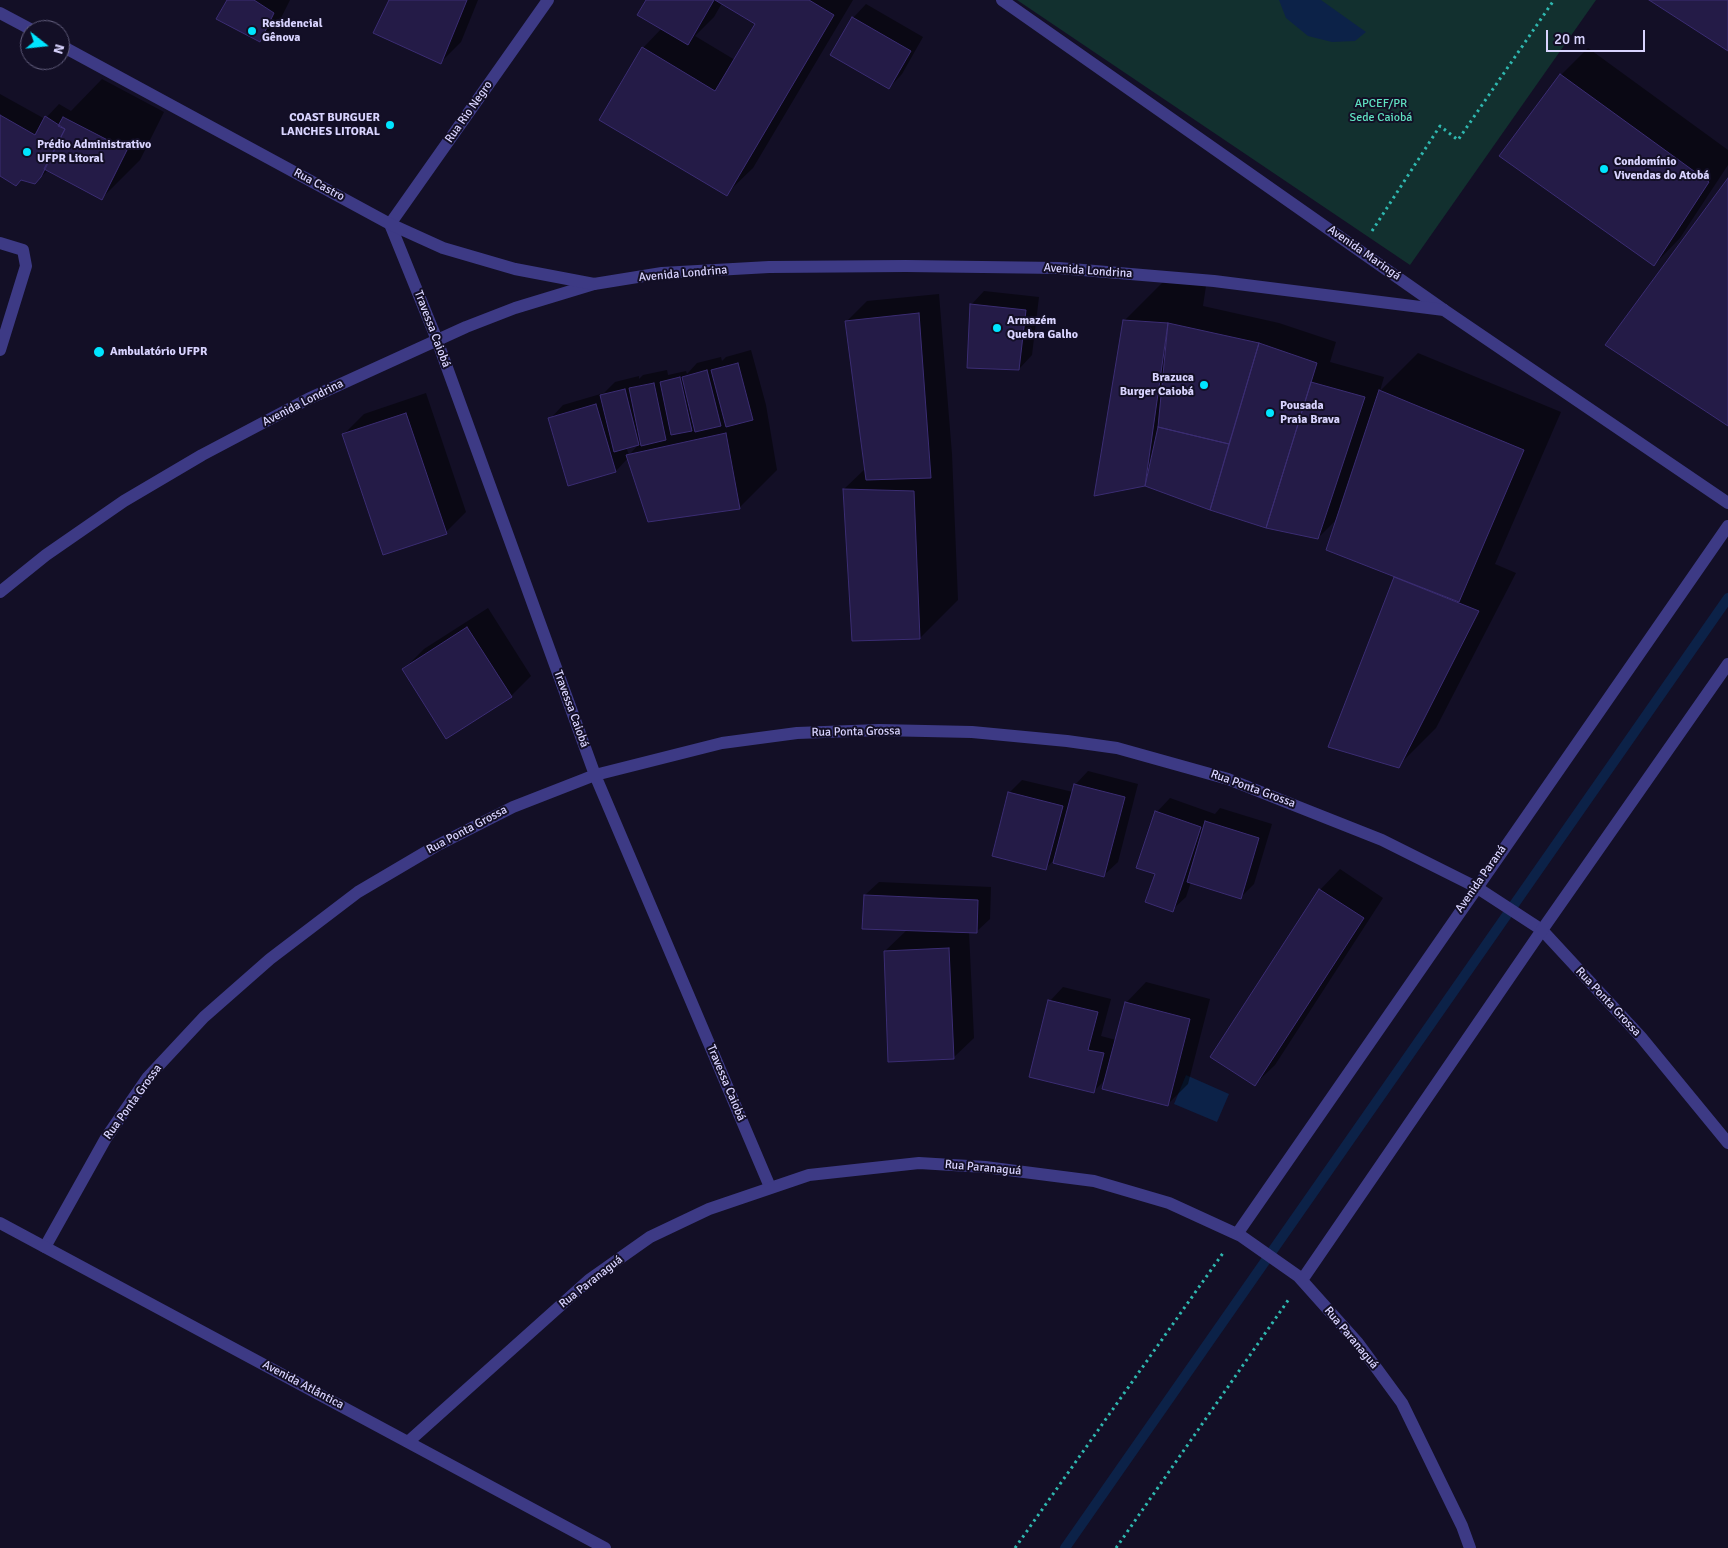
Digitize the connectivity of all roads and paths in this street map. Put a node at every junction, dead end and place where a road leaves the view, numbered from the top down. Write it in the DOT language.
graph roads {
  1 [pos="548,0"];
  2 [pos="1002,0"];
  3 [pos="1554,0"];
  4 [pos="0,12"];
  5 [pos="20,23"];
  6 [pos="70,50"];
  7 [pos="390,224"];
  8 [pos="0,243"];
  9 [pos="1359,250"];
  10 [pos="594,284"];
  11 [pos="1444,310"];
  12 [pos="436,340"];
  13 [pos="0,350"];
  14 [pos="1728,503"];
  15 [pos="1728,526"];
  16 [pos="0,592"];
  17 [pos="1728,664"];
  18 [pos="595,775"];
  19 [pos="1477,888"];
  20 [pos="1539,929"];
  21 [pos="1728,1143"];
  22 [pos="770,1187"];
  23 [pos="0,1223"];
  24 [pos="1239,1235"];
  25 [pos="45,1247"];
  26 [pos="1300,1278"];
  27 [pos="408,1442"];
  28 [pos="605,1548"];
  29 [pos="1015,1548"];
  30 [pos="1116,1548"];
  31 [pos="1470,1548"];
  1 -- 7 [label="street, Rua Rio Negro"];
  2 -- 9 [label="street, Avenida Maringá"];
  3 -- 9 [label="path"];
  4 -- 5 [label="street"];
  6 -- 7 [label="street, Rua Castro"];
  7 -- 10 [label="street, Rua Castro"];
  7 -- 12 [label="street, Travessa Caiobá"];
  8 -- 13 [label="street"];
  9 -- 11 [label="street, Avenida Maringá"];
  10 -- 11 [label="street, Avenida Londrina"];
  10 -- 12 [label="street, Avenida Londrina"];
  11 -- 14 [label="street, Avenida Maringá"];
  12 -- 16 [label="street, Avenida Londrina"];
  12 -- 18 [label="street, Travessa Caiobá"];
  15 -- 19 [label="street, Avenida Paraná"];
  17 -- 20 [label="street"];
  18 -- 19 [label="street, Rua Ponta Grossa"];
  18 -- 22 [label="street, Travessa Caiobá"];
  18 -- 25 [label="street, Rua Ponta Grossa"];
  19 -- 20 [label="street, Rua Ponta Grossa"];
  19 -- 24 [label="street, Avenida Paraná"];
  20 -- 21 [label="street, Rua Ponta Grossa"];
  20 -- 26 [label="street"];
  22 -- 24 [label="street, Rua Paranaguá"];
  22 -- 27 [label="street, Rua Paranaguá"];
  23 -- 25 [label="street, Avenida Atlântica"];
  24 -- 26 [label="street, Rua Paranaguá"];
  24 -- 29 [label="path"];
  25 -- 27 [label="street, Avenida Atlântica"];
  26 -- 30 [label="path"];
  26 -- 31 [label="street, Rua Paranaguá"];
  27 -- 28 [label="street, Avenida Atlântica"];
}
